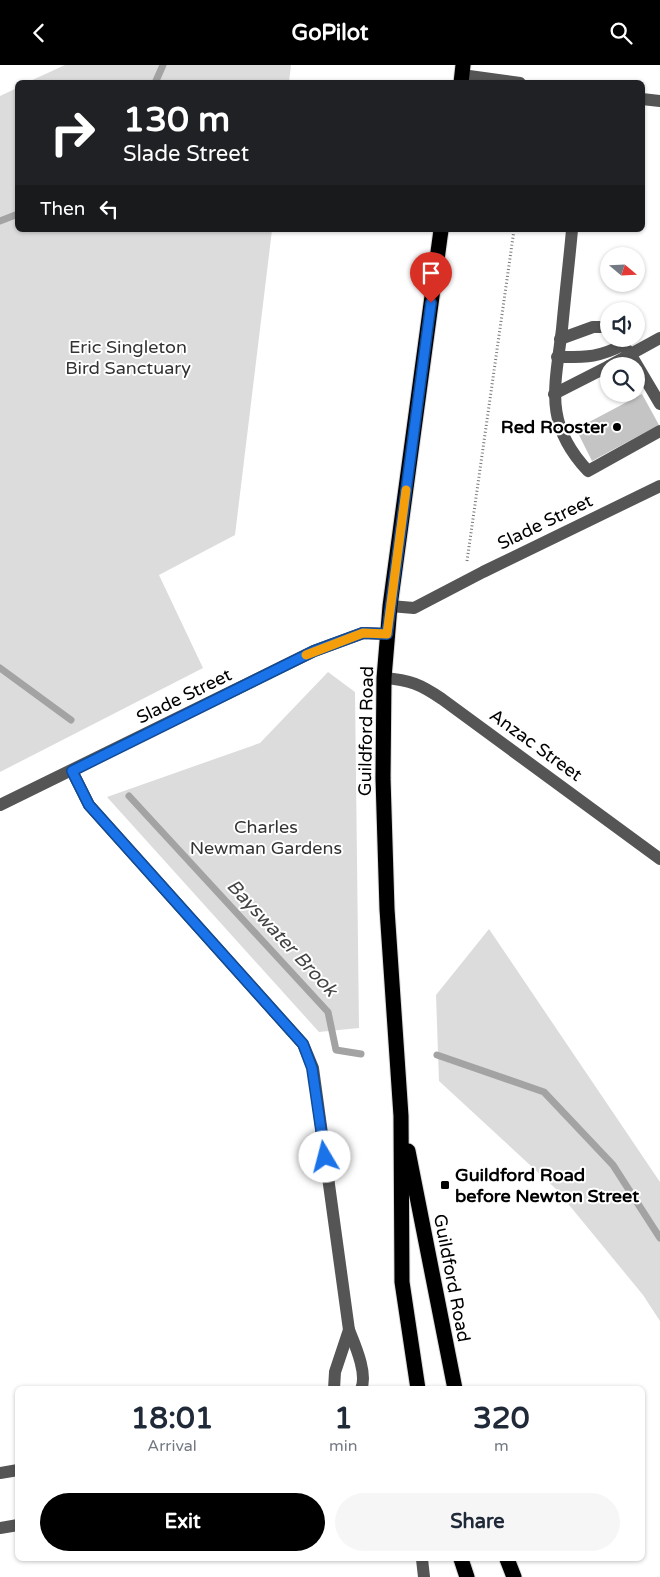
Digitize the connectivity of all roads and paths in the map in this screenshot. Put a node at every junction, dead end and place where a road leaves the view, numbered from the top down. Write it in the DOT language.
graph roads {
  1 [pos="462,74"];
  2 [pos="501,80"];
  3 [pos="645,99"];
  4 [pos="660,101"];
  5 [pos="441,232"];
  6 [pos="514,232"];
  7 [pos="572,232"];
  8 [pos="600,327"];
  9 [pos="660,338"];
  10 [pos="560,339"];
  11 [pos="631,347"];
  12 [pos="634,353"];
  13 [pos="557,357"];
  14 [pos="626,357"];
  15 [pos="600,371"];
  16 [pos="554,394"];
  17 [pos="660,404"];
  18 [pos="660,431"];
  19 [pos="660,486"];
  20 [pos="464,582"];
  21 [pos="390,606"];
  22 [pos="387,634"];
  23 [pos="384,678"];
  24 [pos="72,771"];
  25 [pos="0,805"];
  26 [pos="660,859"];
  27 [pos="401,1115"];
  28 [pos="349,1331"];
  29 [pos="334,1386"];
  30 [pos="363,1386"];
  31 [pos="418,1386"];
  32 [pos="454,1386"];
  33 [pos="15,1470"];
  34 [pos="0,1473"];
  35 [pos="15,1526"];
  36 [pos="0,1528"];
  37 [pos="422,1561"];
  38 [pos="462,1561"];
  39 [pos="508,1561"];
  40 [pos="424,1577"];
  41 [pos="467,1577"];
  42 [pos="514,1577"];
  1 -- 2 [label="street"];
  3 -- 4 [label="street"];
  5 -- 21 [label="highway, Guildford Road"];
  6 -- 20 [label="path"];
  7 -- 10 [label="street"];
  8 -- 10 [label="street"];
  9 -- 12 [label="street"];
  10 -- 13 [label="street"];
  11 -- 12 [label="street"];
  12 -- 13 [label="street"];
  12 -- 14 [label="street"];
  12 -- 17 [label="street"];
  13 -- 16 [label="street"];
  15 -- 16 [label="street"];
  16 -- 18 [label="street"];
  19 -- 20 [label="street, Slade Street"];
  20 -- 21 [label="street, Slade Street"];
  21 -- 22 [label="highway, Guildford Road"];
  22 -- 23 [label="highway, Guildford Road"];
  22 -- 24 [label="street, Slade Street"];
  23 -- 26 [label="street, Anzac Street"];
  23 -- 27 [label="highway, Guildford Road"];
  24 -- 25 [label="street, Slade Street"];
  24 -- 28 [label="street"];
  27 -- 31 [label="highway, Guildford Road"];
  27 -- 32 [label="highway, Guildford Road"];
  28 -- 29 [label="street"];
  28 -- 30 [label="street"];
  33 -- 34 [label="street"];
  35 -- 36 [label="street"];
  37 -- 40 [label="street"];
  38 -- 41 [label="highway"];
  39 -- 42 [label="highway"];
}
